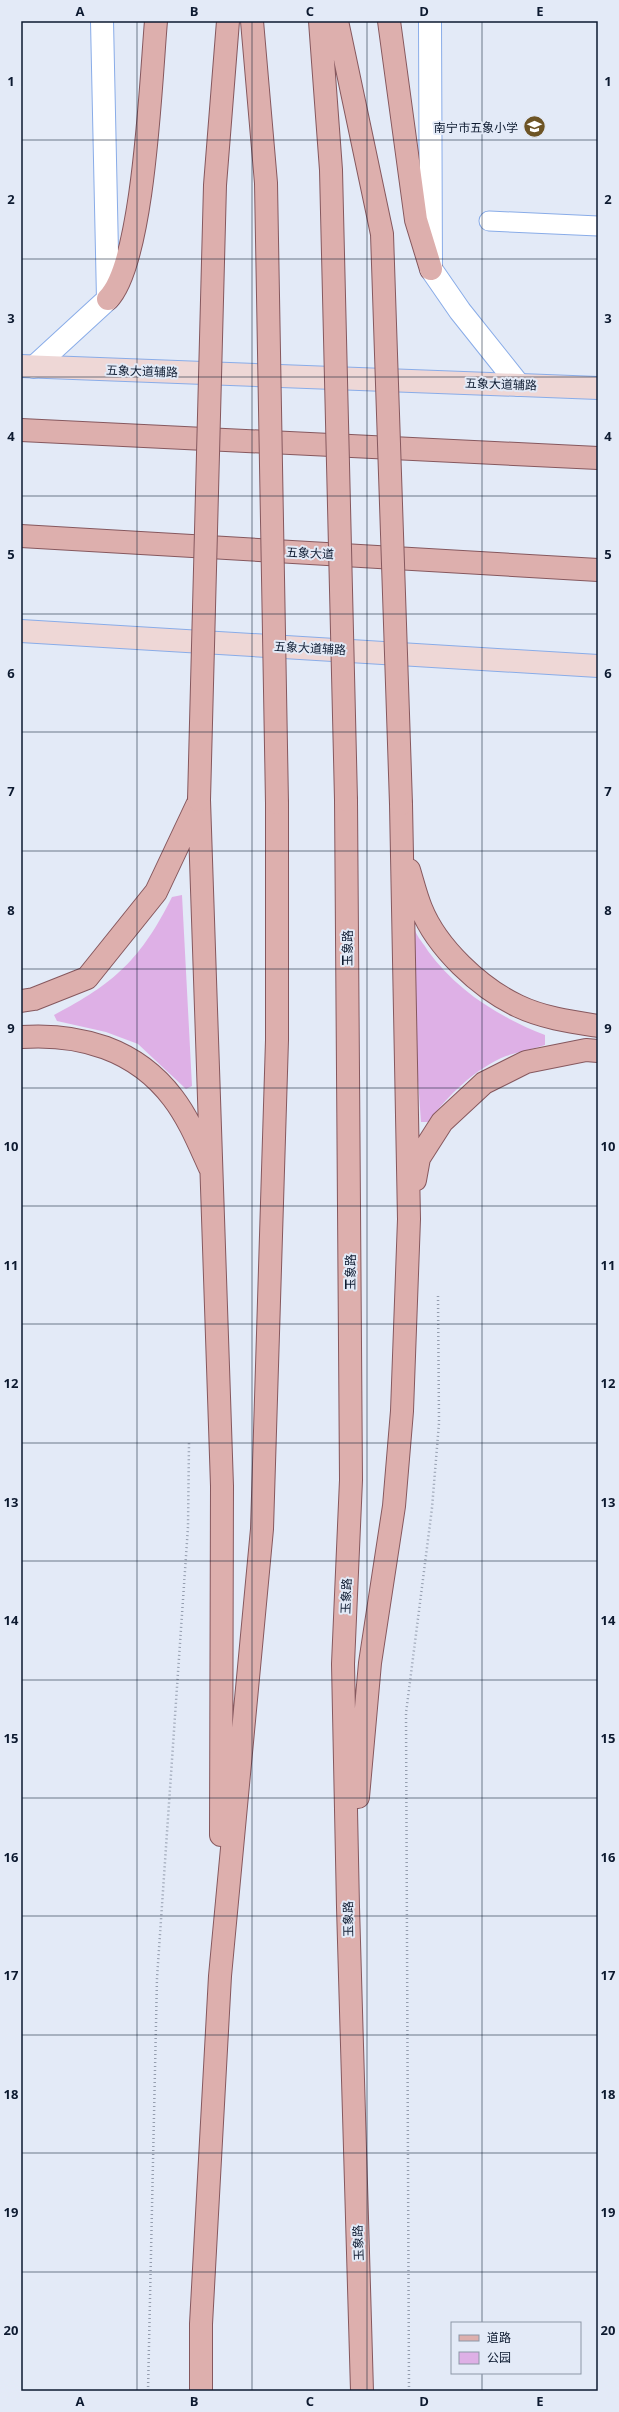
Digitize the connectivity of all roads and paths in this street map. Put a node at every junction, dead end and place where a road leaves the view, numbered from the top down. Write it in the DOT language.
graph roads {
  1 [pos="102,21"];
  2 [pos="156,21"];
  3 [pos="228,21"];
  4 [pos="252,21"];
  5 [pos="320,21"];
  6 [pos="337,21"];
  7 [pos="389,21"];
  8 [pos="430,21"];
  9 [pos="489,221"];
  10 [pos="598,226"];
  11 [pos="431,269"];
  12 [pos="108,299"];
  13 [pos="28,366"];
  14 [pos="519,385"];
  15 [pos="598,388"];
  16 [pos="21,430"];
  17 [pos="598,458"];
  18 [pos="21,536"];
  19 [pos="598,570"];
  20 [pos="21,631"];
  21 [pos="598,666"];
  22 [pos="199,800"];
  23 [pos="402,848"];
  24 [pos="21,1001"];
  25 [pos="598,1026"];
  26 [pos="21,1037"];
  27 [pos="598,1051"];
  28 [pos="214,1174"];
  29 [pos="409,1219"];
  30 [pos="437,1290"];
  31 [pos="189,1435"];
  32 [pos="348,1908"];
  33 [pos="220,1976"];
  34 [pos="148,2391"];
  35 [pos="201,2391"];
  36 [pos="362,2391"];
  37 [pos="409,2391"];
  1 -- 12 [label="street"];
  2 -- 12 [label="main road"];
  3 -- 22 [label="main road, bridge"];
  4 -- 33 [label="main road, bridge"];
  5 -- 32 [label="main road, 玉象路, bridge"];
  6 -- 23 [label="main road, bridge"];
  7 -- 11 [label="main road"];
  8 -- 11 [label="street"];
  9 -- 10 [label="lane"];
  11 -- 14 [label="street"];
  12 -- 13 [label="street"];
  13 -- 14 [label="street, 五象大道辅路"];
  14 -- 15 [label="street, 五象大道辅路"];
  16 -- 17 [label="main road"];
  18 -- 19 [label="main road, 五象大道"];
  20 -- 21 [label="street, 五象大道辅路"];
  22 -- 24 [label="main road"];
  22 -- 28 [label="main road"];
  23 -- 25 [label="main road"];
  23 -- 29 [label="main road"];
  26 -- 28 [label="main road"];
  27 -- 29 [label="main road"];
  28 -- 33 [label="main road"];
  29 -- 32 [label="main road"];
  30 -- 37 [label="path"];
  31 -- 34 [label="path"];
  32 -- 36 [label="main road, 玉象路"];
  33 -- 35 [label="main road"];
}
